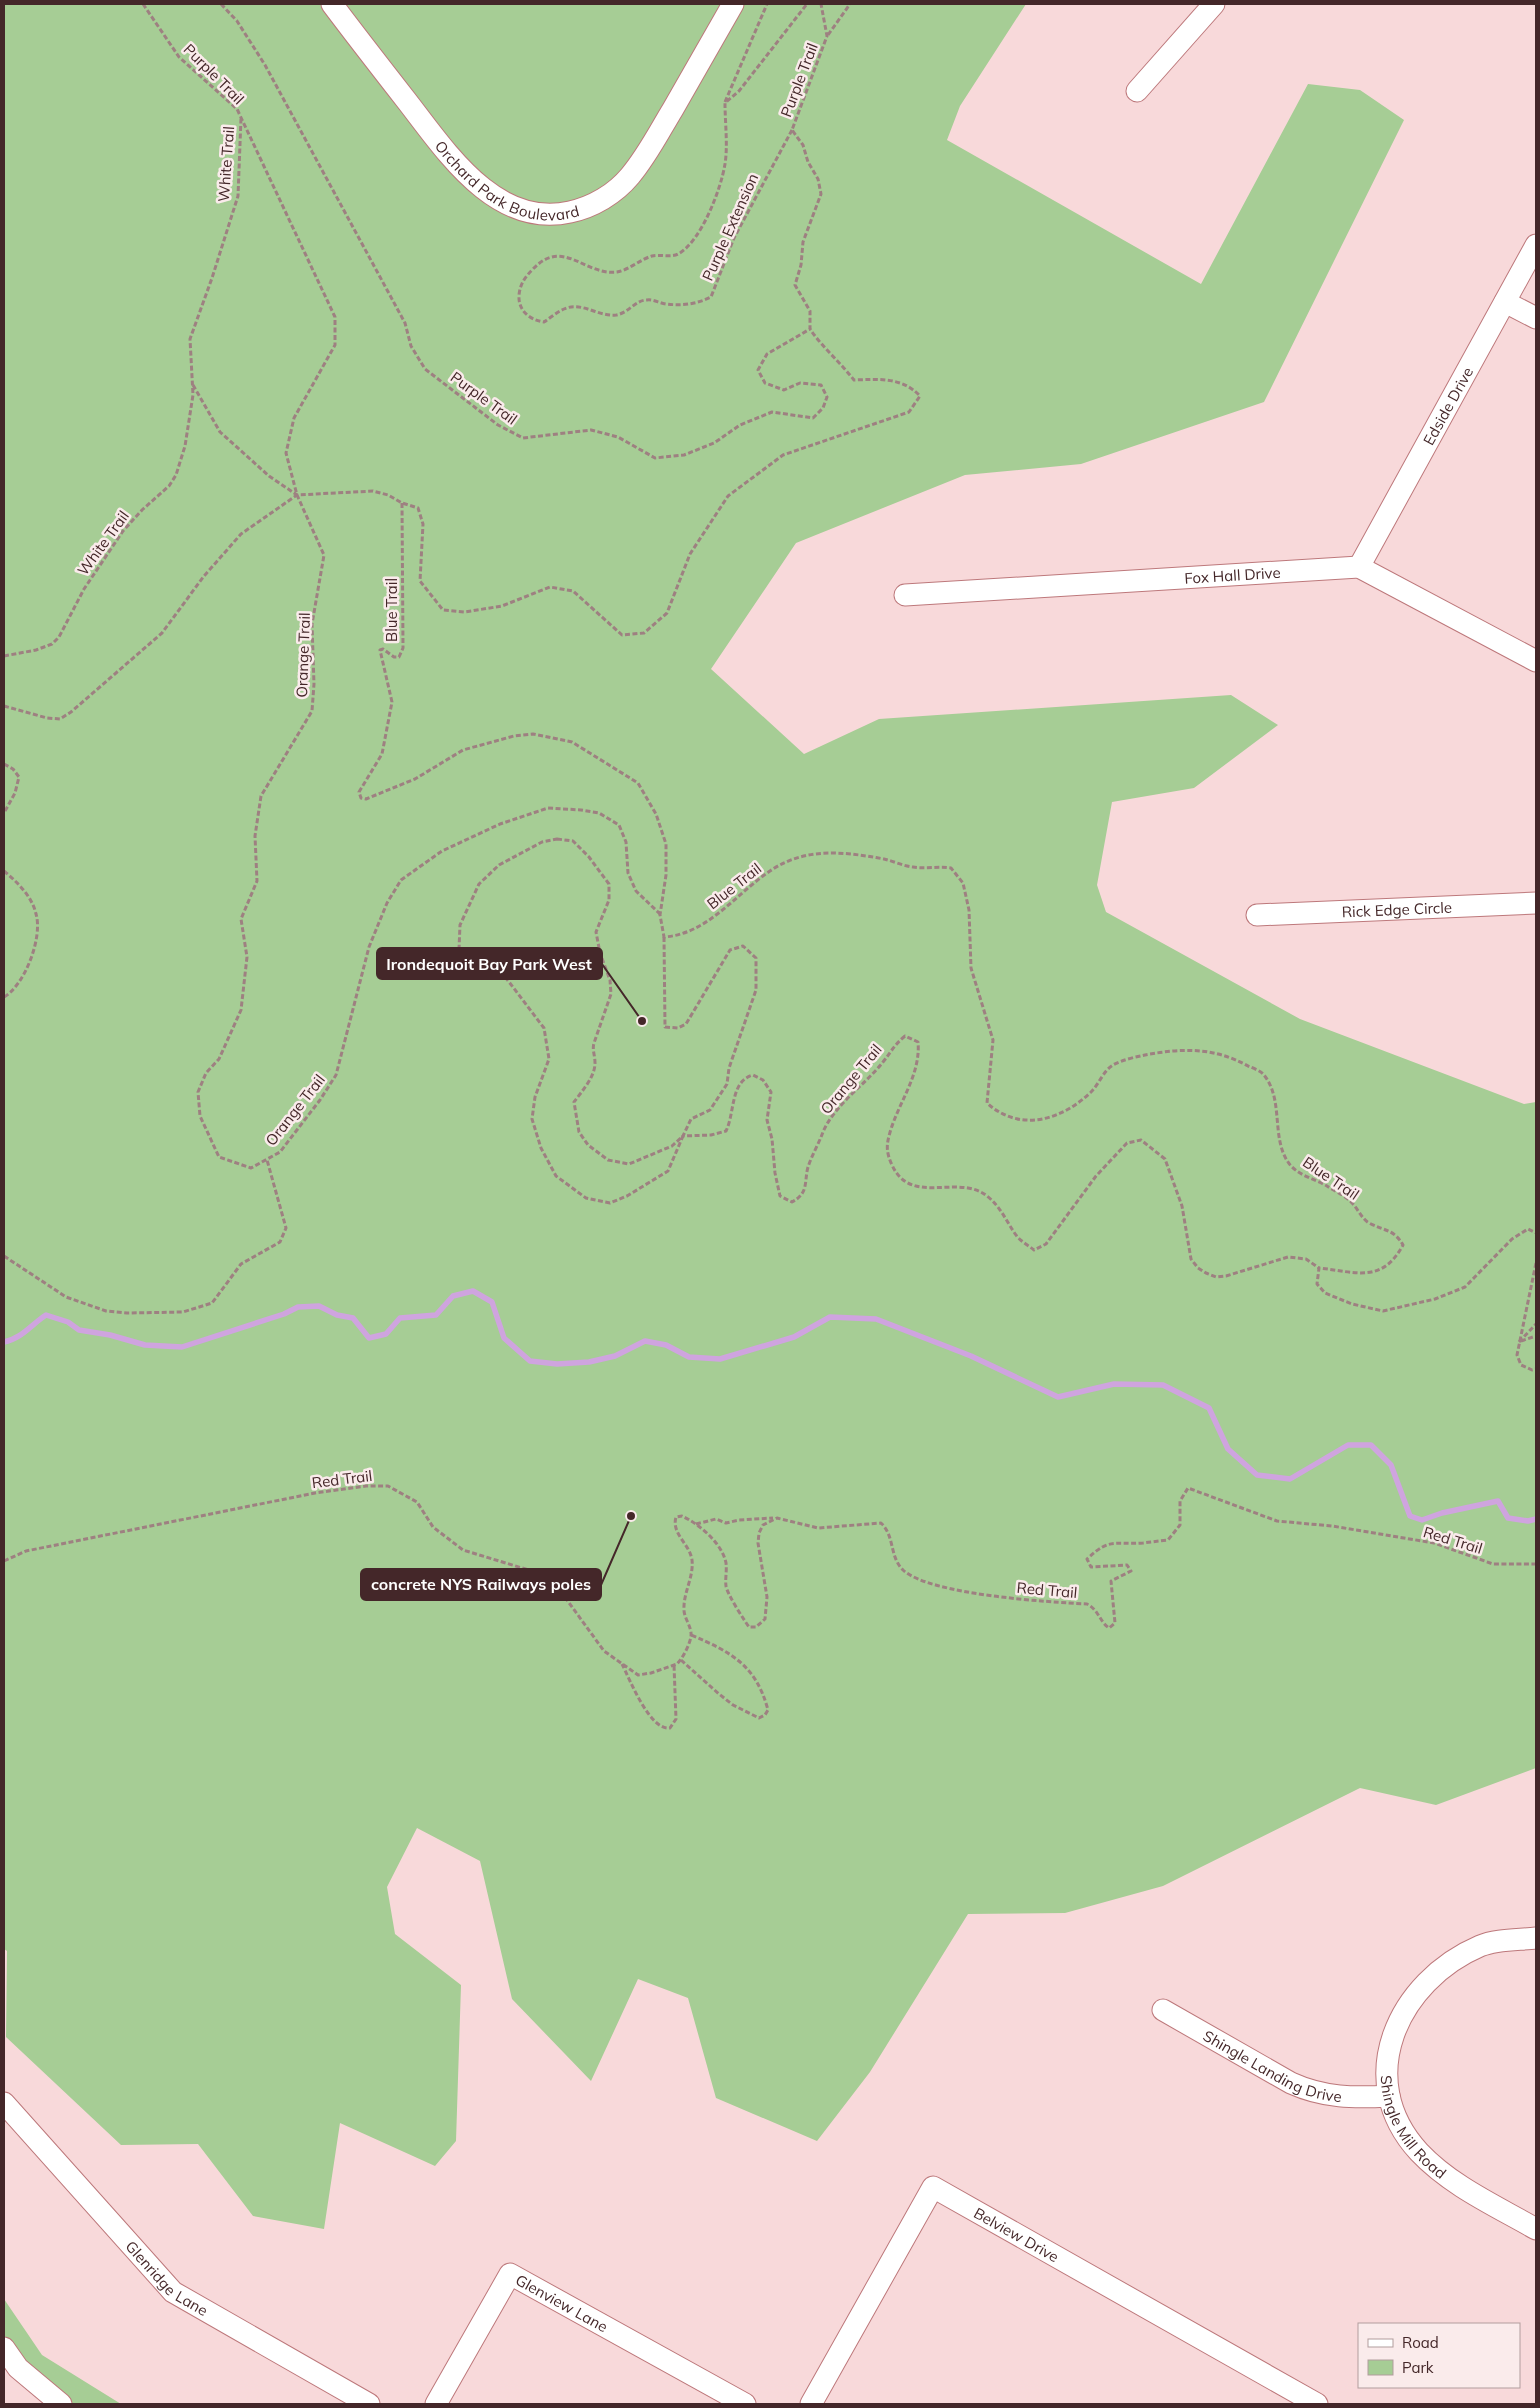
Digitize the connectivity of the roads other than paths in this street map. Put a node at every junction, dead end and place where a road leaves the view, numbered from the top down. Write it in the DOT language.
graph roads {
  1 [pos="332,4"];
  2 [pos="733,4"];
  3 [pos="1214,4"];
  4 [pos="1137,91"];
  5 [pos="1536,245"];
  6 [pos="1505,302"];
  7 [pos="1536,318"];
  8 [pos="1358,567"];
  9 [pos="905,595"];
  10 [pos="1536,660"];
  11 [pos="1536,903"];
  12 [pos="1257,915"];
  13 [pos="1536,1938"];
  14 [pos="1164,2010"];
  15 [pos="1389,2096"];
  16 [pos="4,2103"];
  17 [pos="1536,2229"];
  18 [pos="4,2348"];
  19 [pos="62,2404"];
  20 [pos="369,2404"];
  21 [pos="436,2404"];
  22 [pos="745,2404"];
  23 [pos="811,2404"];
  24 [pos="1317,2404"];
  1 -- 2 [label="street, Orchard Park Boulevard"];
  3 -- 4 [label="street"];
  5 -- 6 [label="street, Edside Drive"];
  6 -- 7 [label="street"];
  6 -- 8 [label="street, Edside Drive"];
  8 -- 9 [label="street, Fox Hall Drive"];
  8 -- 10 [label="street"];
  11 -- 12 [label="street, Rick Edge Circle"];
  13 -- 15 [label="street, Shingle Mill Road"];
  14 -- 15 [label="street, Shingle Landing Drive"];
  15 -- 17 [label="street, Shingle Mill Road"];
  16 -- 20 [label="street, Glenridge Lane"];
  18 -- 19 [label="street"];
  21 -- 22 [label="street, Glenview Lane"];
  23 -- 24 [label="street, Belview Drive"];
}
